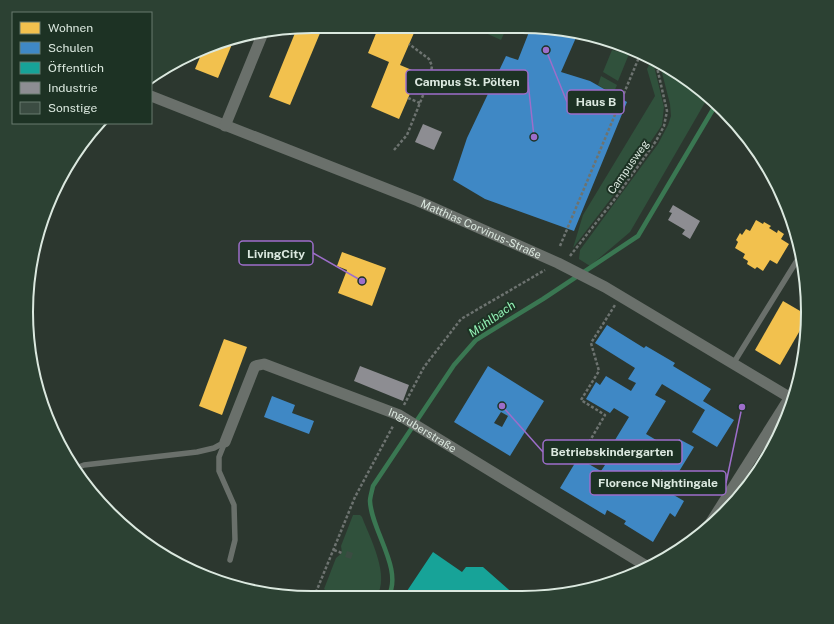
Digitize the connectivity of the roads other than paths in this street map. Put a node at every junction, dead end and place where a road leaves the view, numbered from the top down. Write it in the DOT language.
graph roads {
  1 [pos="261,38"];
  2 [pos="152,96"];
  3 [pos="225,126"];
  4 [pos="797,261"];
  5 [pos="733,365"];
  6 [pos="787,397"];
  7 [pos="782,412"];
  8 [pos="225,442"];
  9 [pos="80,467"];
  10 [pos="721,507"];
  11 [pos="230,560"];
  12 [pos="642,563"];
  1 -- 3 [label="street"];
  2 -- 3 [label="street, Matthias Corvinus-Straße"];
  3 -- 5 [label="street, Matthias Corvinus-Straße"];
  4 -- 5 [label="lane"];
  5 -- 6 [label="street, Matthias Corvinus-Straße"];
  7 -- 10 [label="street"];
  8 -- 9 [label="lane"];
  8 -- 11 [label="lane"];
  8 -- 12 [label="street, Ingruberstraße"];
}
